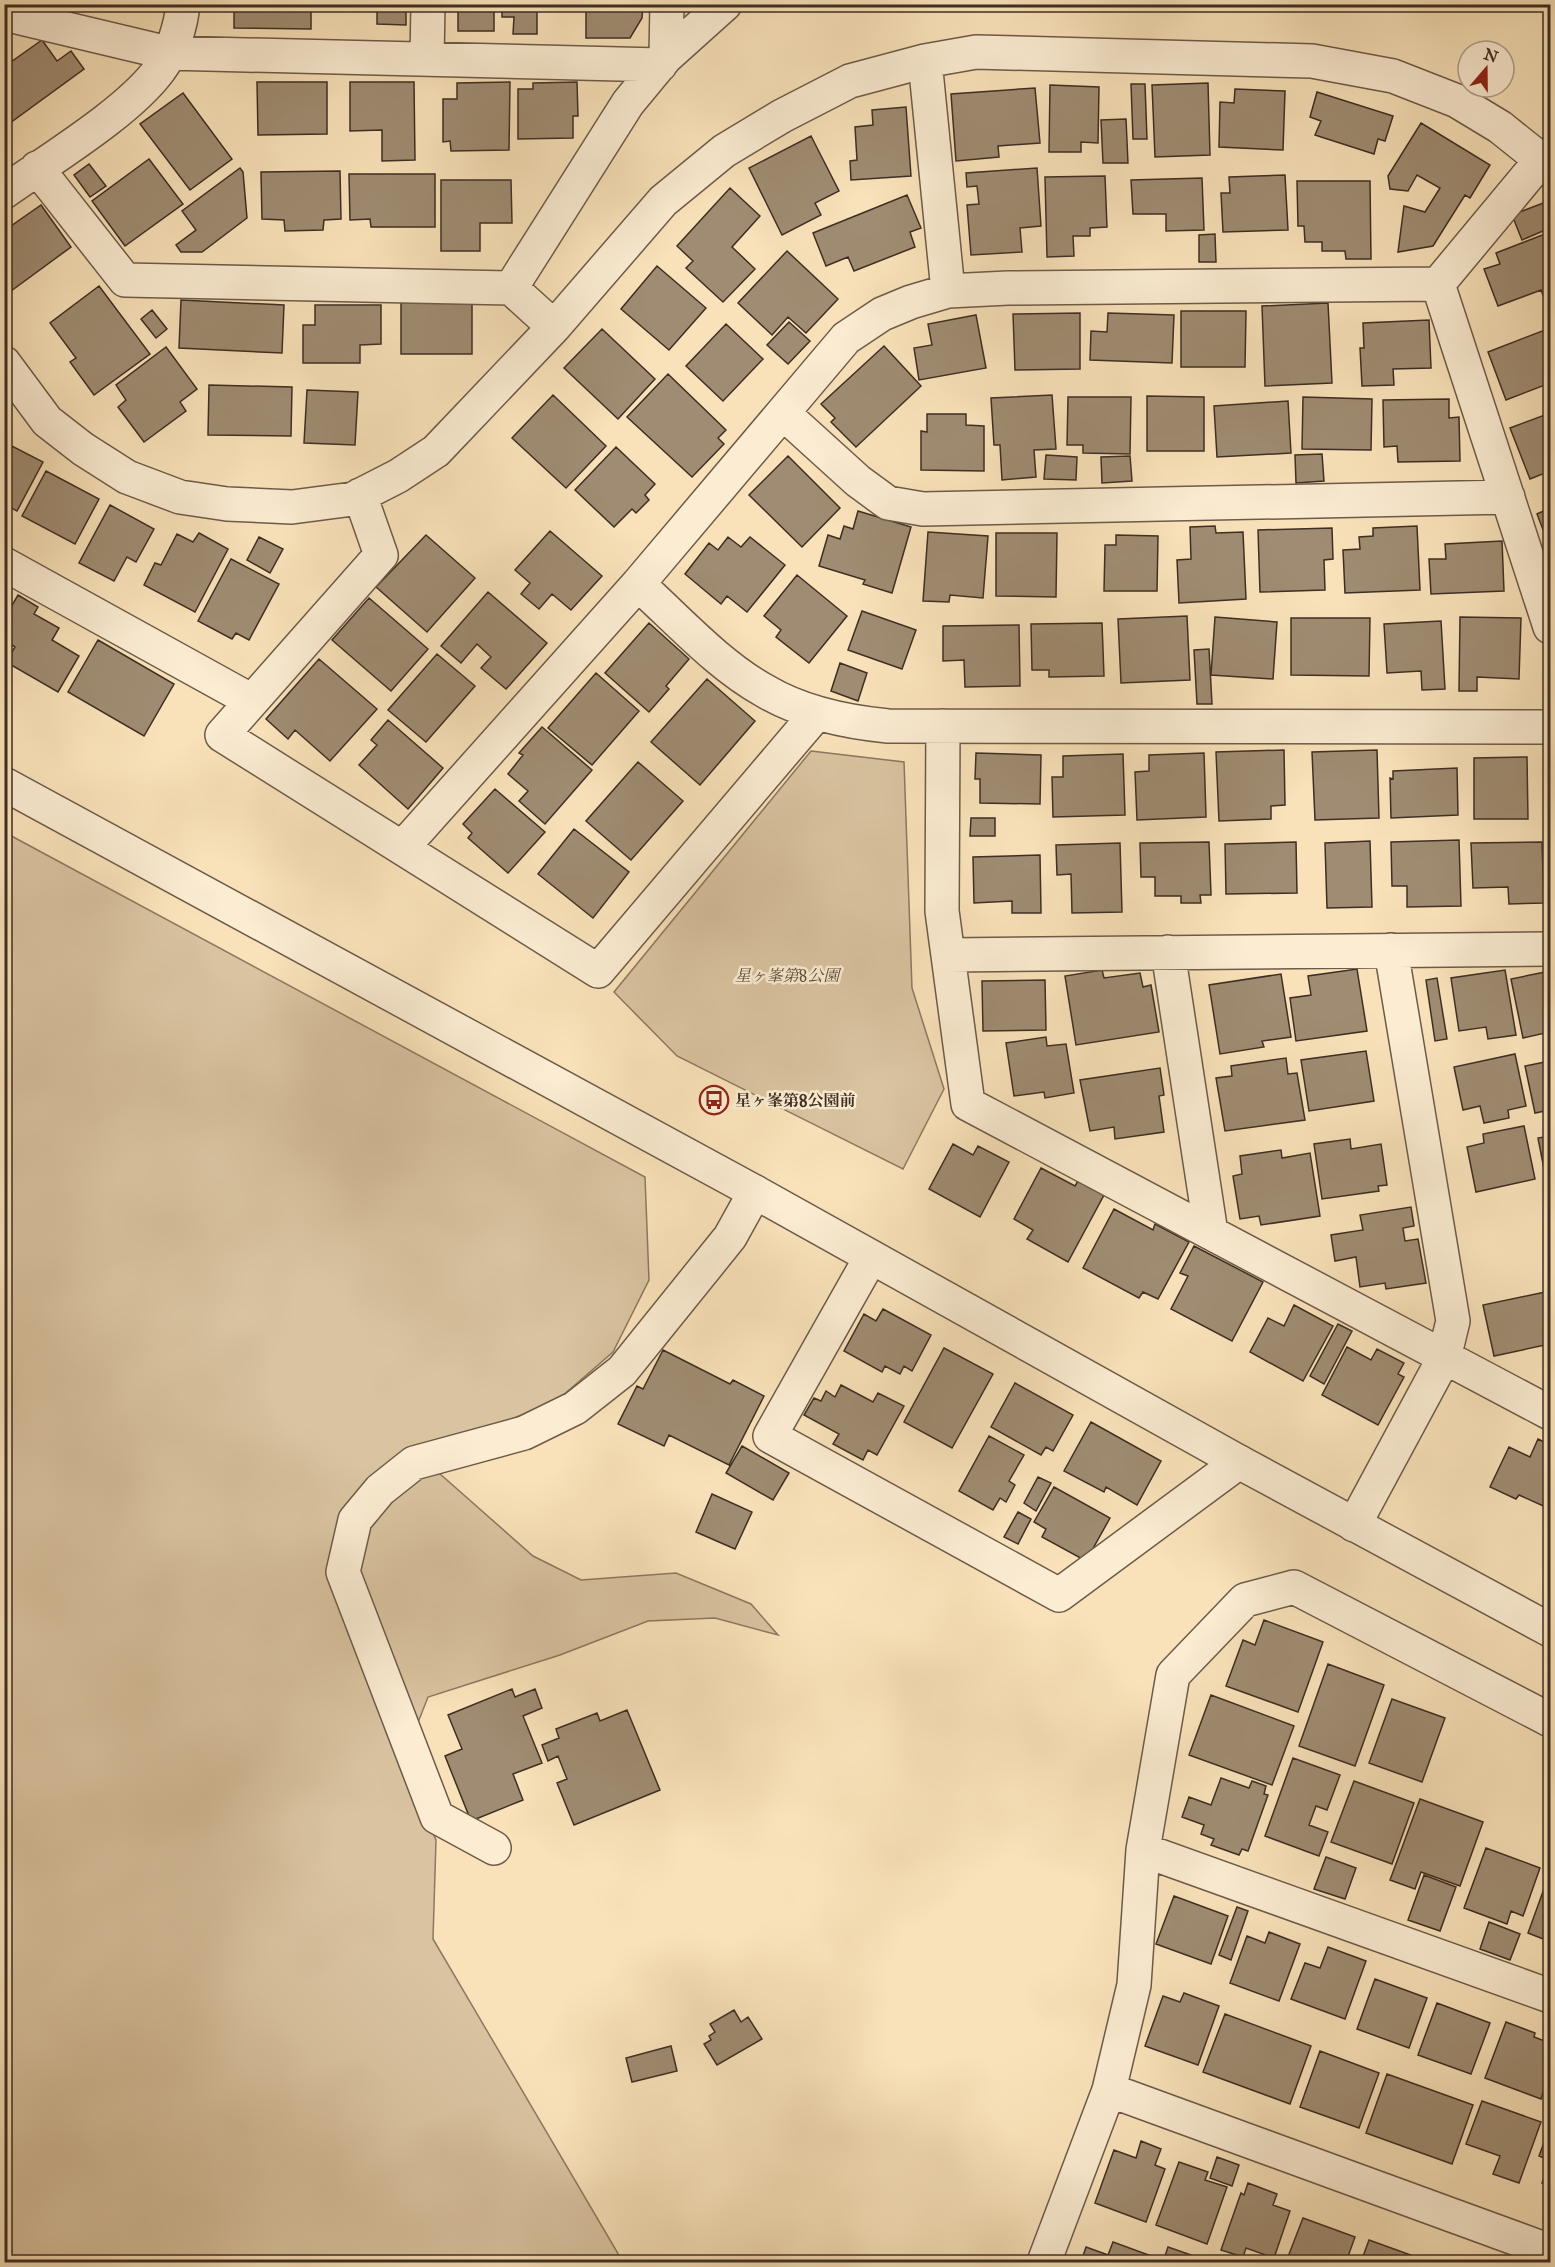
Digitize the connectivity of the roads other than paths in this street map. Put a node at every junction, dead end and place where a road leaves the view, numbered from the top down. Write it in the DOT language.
graph roads {
  1 [pos="183,4"];
  2 [pos="428,4"];
  3 [pos="667,4"];
  4 [pos="725,4"];
  5 [pos="4,14"];
  6 [pos="168,53"];
  7 [pos="427,59"];
  8 [pos="663,61"];
  9 [pos="925,61"];
  10 [pos="1546,163"];
  11 [pos="37,168"];
  12 [pos="4,192"];
  13 [pos="1438,284"];
  14 [pos="511,288"];
  15 [pos="948,291"];
  16 [pos="554,327"];
  17 [pos="4,363"];
  18 [pos="783,414"];
  19 [pos="360,495"];
  20 [pos="1508,496"];
  21 [pos="4,564"];
  22 [pos="638,584"];
  23 [pos="1551,627"];
  24 [pos="252,701"];
  25 [pos="817,713"];
  26 [pos="943,726"];
  27 [pos="1551,727"];
  28 [pos="4,784"];
  29 [pos="403,847"];
  30 [pos="1551,949"];
  31 [pos="1391,950"];
  32 [pos="1168,952"];
  33 [pos="949,955"];
  34 [pos="755,1192"];
  35 [pos="1210,1233"];
  36 [pos="871,1257"];
  37 [pos="1444,1358"];
  38 [pos="1551,1413"];
  39 [pos="1239,1462"];
  40 [pos="1354,1524"];
  41 [pos="1551,1630"];
  42 [pos="1551,1720"];
  43 [pos="494,1848"];
  44 [pos="1143,1850"];
  45 [pos="1551,1996"];
  46 [pos="1108,2090"];
  47 [pos="1551,2251"];
  48 [pos="1044,2262"];
  1 -- 6 [label="street"];
  2 -- 7 [label="street"];
  3 -- 8 [label="street"];
  4 -- 8 [label="street"];
  5 -- 6 [label="street"];
  6 -- 7 [label="street"];
  6 -- 11 [label="street"];
  7 -- 8 [label="street"];
  8 -- 14 [label="street"];
  9 -- 10 [label="street"];
  9 -- 15 [label="street"];
  9 -- 16 [label="street"];
  10 -- 13 [label="street"];
  11 -- 12 [label="street"];
  11 -- 14 [label="street"];
  13 -- 15 [label="street"];
  13 -- 20 [label="street"];
  14 -- 16 [label="street"];
  15 -- 18 [label="street"];
  16 -- 19 [label="street"];
  17 -- 19 [label="street"];
  18 -- 20 [label="street"];
  18 -- 22 [label="street"];
  19 -- 24 [label="street"];
  20 -- 23 [label="street"];
  21 -- 24 [label="street"];
  22 -- 25 [label="street"];
  22 -- 29 [label="street"];
  24 -- 29 [label="street"];
  25 -- 26 [label="street"];
  25 -- 29 [label="street"];
  26 -- 27 [label="street"];
  26 -- 33 [label="street"];
  28 -- 34 [label="street"];
  30 -- 31 [label="street"];
  31 -- 32 [label="street"];
  31 -- 37 [label="street"];
  32 -- 33 [label="street"];
  32 -- 35 [label="street"];
  33 -- 35 [label="street"];
  34 -- 36 [label="street"];
  34 -- 43 [label="street"];
  35 -- 37 [label="street"];
  36 -- 39 [label="street"];
  36 -- 39 [label="street"];
  37 -- 38 [label="street"];
  37 -- 40 [label="street"];
  39 -- 40 [label="street"];
  40 -- 41 [label="street"];
  42 -- 44 [label="street"];
  44 -- 45 [label="street"];
  44 -- 46 [label="street"];
  46 -- 47 [label="street"];
  46 -- 48 [label="street"];
}
